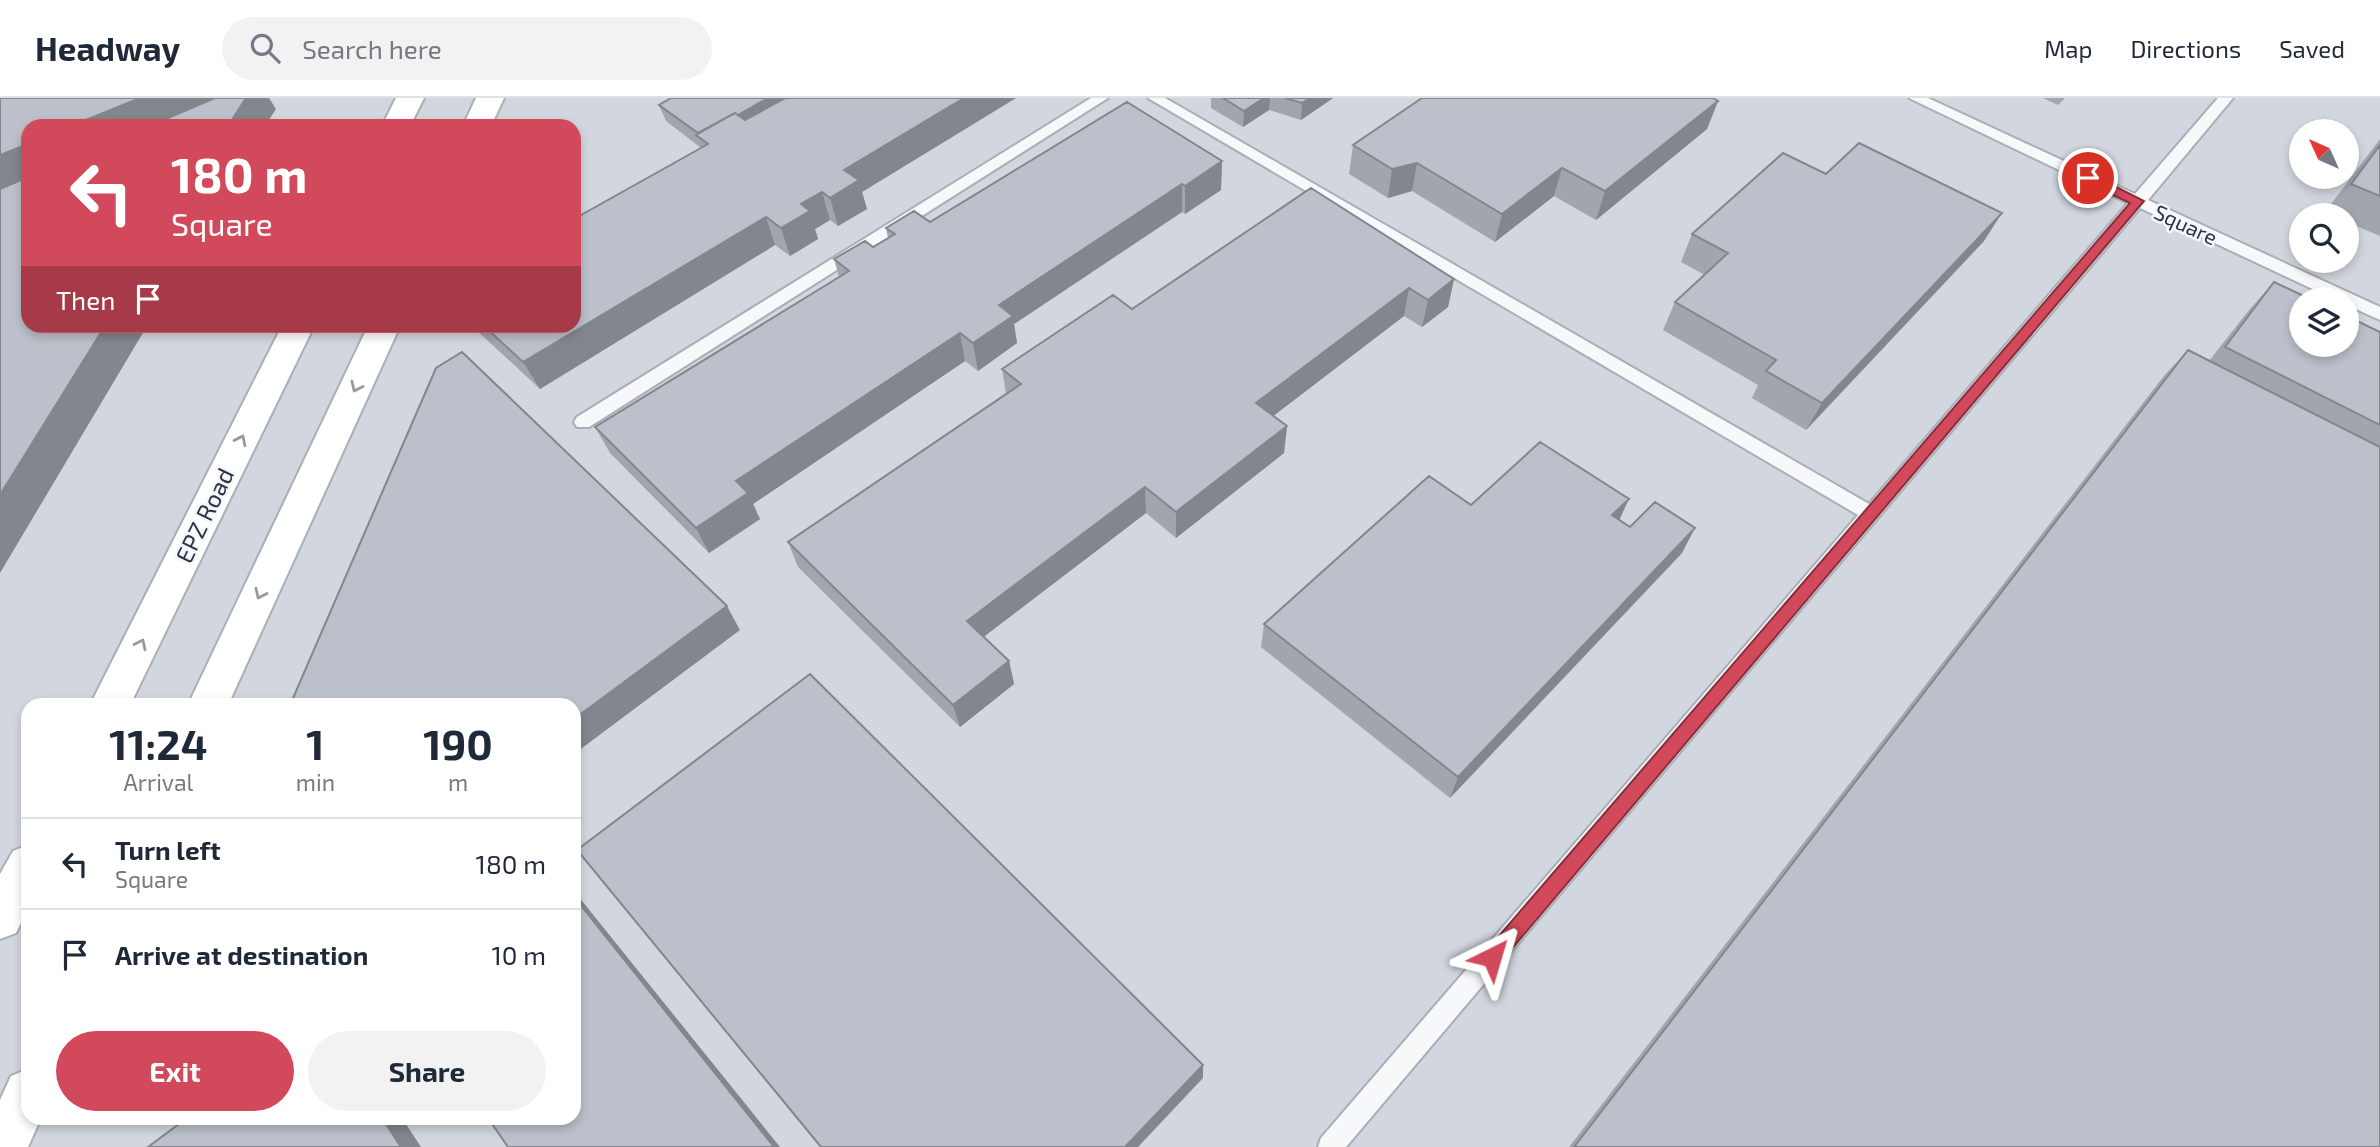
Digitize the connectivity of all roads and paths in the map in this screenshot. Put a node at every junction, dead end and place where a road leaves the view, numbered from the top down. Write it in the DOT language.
graph roads {
  1 [pos="410,98"];
  2 [pos="490,98"];
  3 [pos="1101,98"];
  4 [pos="1155,98"];
  5 [pos="1916,98"];
  6 [pos="2226,98"];
  7 [pos="400,119"];
  8 [pos="480,119"];
  9 [pos="2138,201"];
  10 [pos="2380,314"];
  11 [pos="295,333"];
  12 [pos="381,333"];
  13 [pos="583,422"];
  14 [pos="1871,514"];
  15 [pos="113,698"];
  16 [pos="211,698"];
  17 [pos="21,878"];
  18 [pos="0,918"];
  19 [pos="21,1108"];
  20 [pos="3,1147"];
  21 [pos="1330,1147"];
  1 -- 7 [label="main road"];
  2 -- 8 [label="main road"];
  3 -- 13 [label="lane"];
  4 -- 14 [label="lane"];
  5 -- 9 [label="lane, Square"];
  6 -- 9 [label="lane"];
  9 -- 10 [label="lane, Square"];
  9 -- 14 [label="lane"];
  15 -- 11 [label="main road, EPZ Road, one-way"];
  12 -- 16 [label="main road, one-way"];
  14 -- 21 [label="lane"];
  17 -- 18 [label="main road"];
  19 -- 20 [label="main road"];
}
